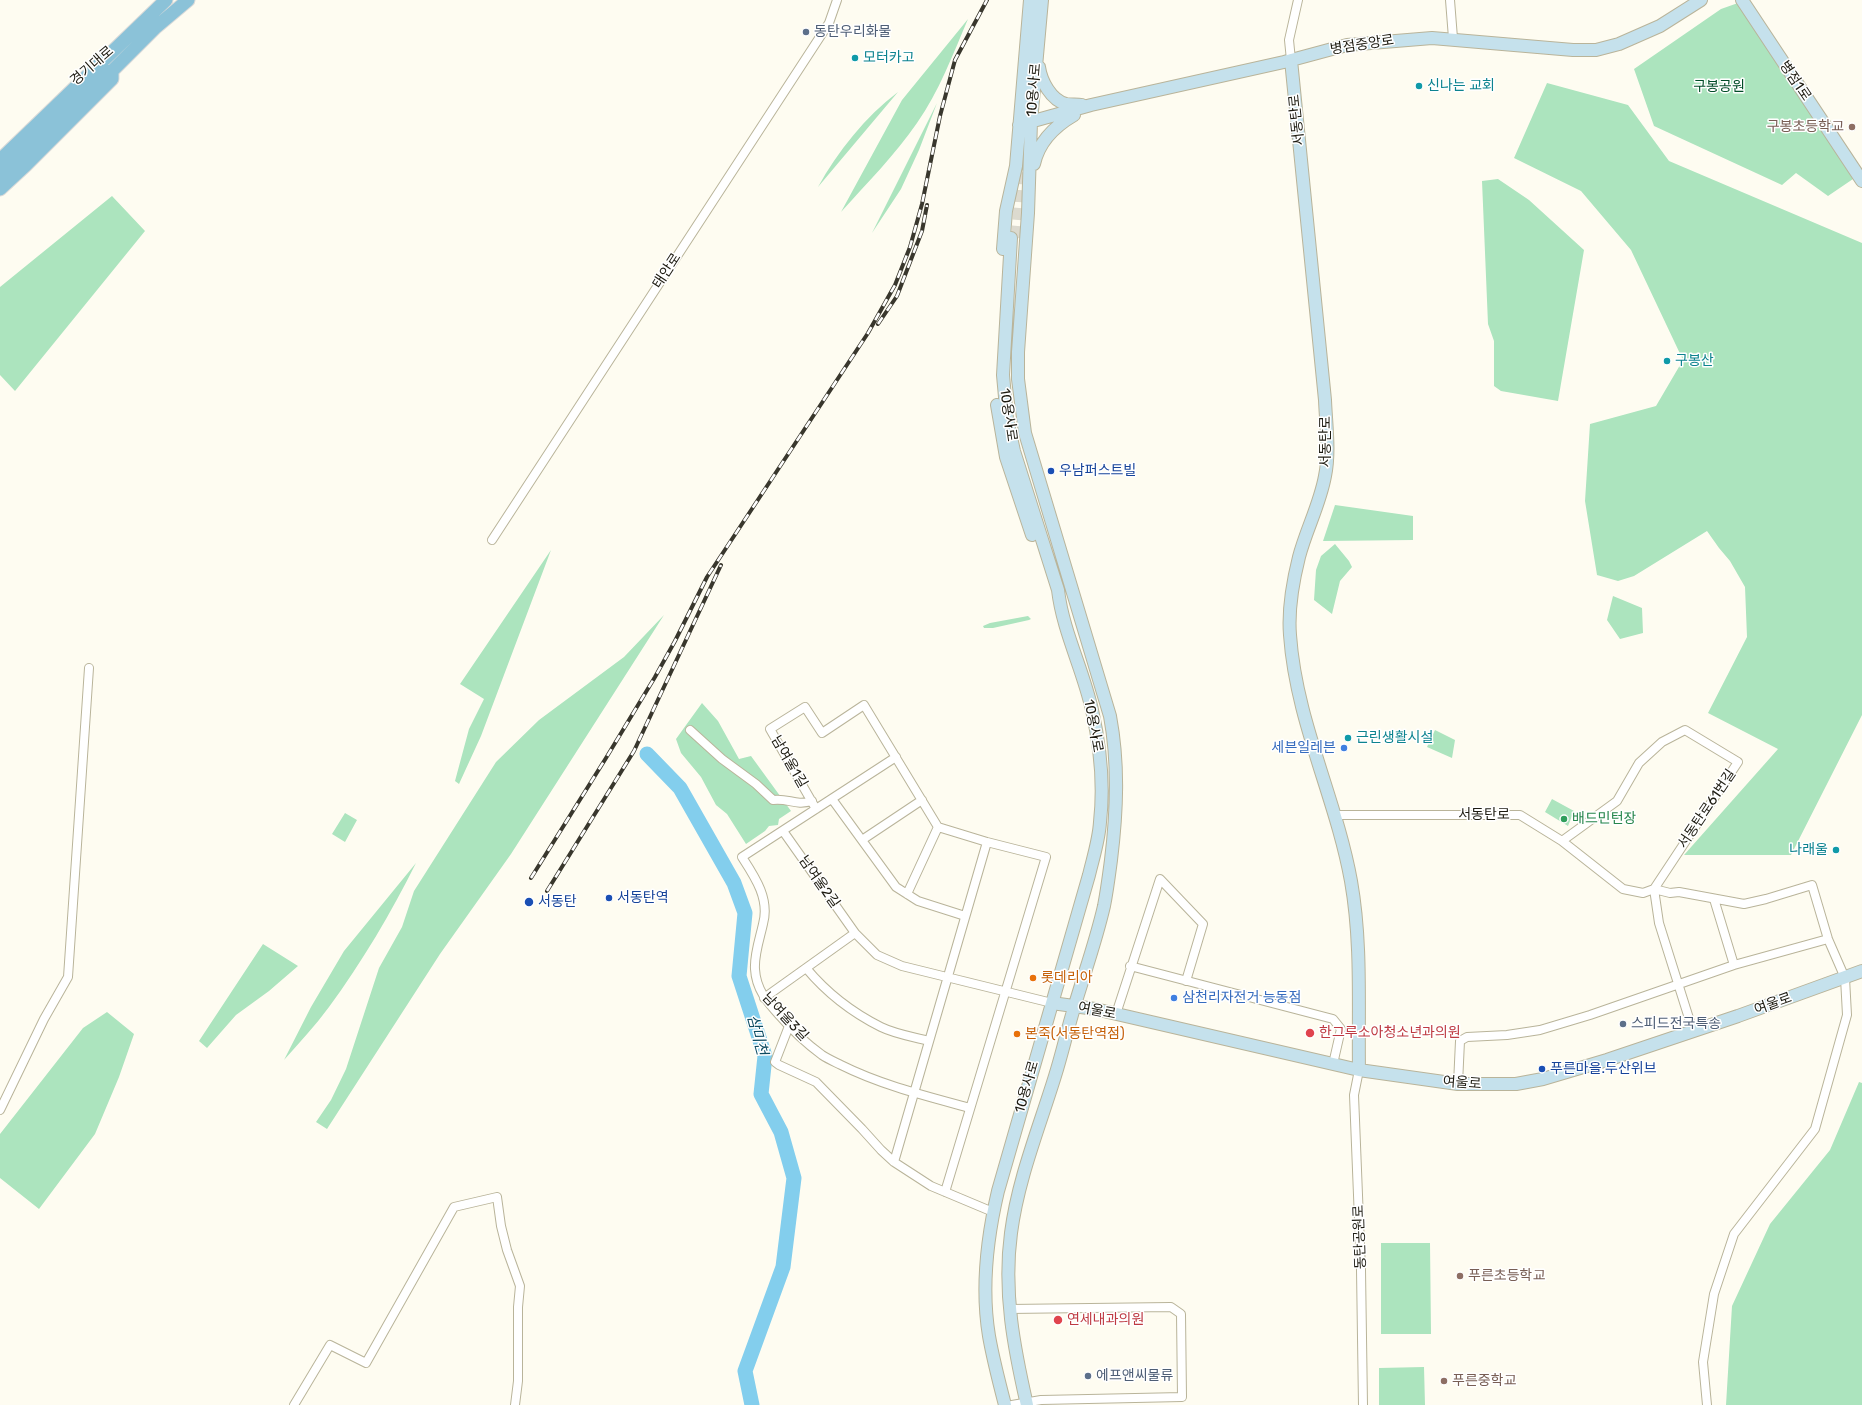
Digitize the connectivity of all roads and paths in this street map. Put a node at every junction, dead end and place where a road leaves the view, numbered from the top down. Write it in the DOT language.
graph roads {
  1 [pos="166,0"];
  2 [pos="188,0"];
  3 [pos="837,0"];
  4 [pos="1030,0"];
  5 [pos="1042,0"];
  6 [pos="1298,0"];
  7 [pos="1450,0"];
  8 [pos="1701,0"];
  9 [pos="1742,0"];
  10 [pos="1453,38"];
  11 [pos="1038,43"];
  12 [pos="113,52"];
  13 [pos="1291,60"];
  14 [pos="112,71"];
  15 [pos="1091,105"];
  16 [pos="1025,124"];
  17 [pos="0,152"];
  18 [pos="0,160"];
  19 [pos="0,174"];
  20 [pos="1862,181"];
  21 [pos="1029,184"];
  22 [pos="0,189"];
  23 [pos="1006,211"];
  24 [pos="1028,213"];
  25 [pos="492,540"];
  26 [pos="1075,604"];
  27 [pos="1060,609"];
  28 [pos="88,668"];
  29 [pos="690,730"];
  30 [pos="896,757"];
  31 [pos="832,799"];
  32 [pos="922,800"];
  33 [pos="812,802"];
  34 [pos="816,809"];
  35 [pos="1336,815"];
  36 [pos="938,827"];
  37 [pos="783,831"];
  38 [pos="862,840"];
  39 [pos="1562,841"];
  40 [pos="987,842"];
  41 [pos="1654,889"];
  42 [pos="907,894"];
  43 [pos="1714,898"];
  44 [pos="965,916"];
  45 [pos="855,933"];
  46 [pos="1828,939"];
  47 [pos="1734,965"];
  48 [pos="1130,966"];
  49 [pos="806,968"];
  50 [pos="1862,972"];
  51 [pos="948,978"];
  52 [pos="1844,978"];
  53 [pos="1186,981"];
  54 [pos="1679,985"];
  55 [pos="1005,992"];
  56 [pos="764,998"];
  57 [pos="1052,1002"];
  58 [pos="1074,1006"];
  59 [pos="1116,1014"];
  60 [pos="789,1026"];
  61 [pos="1693,1031"];
  62 [pos="929,1041"];
  63 [pos="1333,1064"];
  64 [pos="1359,1070"];
  65 [pos="1458,1084"];
  66 [pos="914,1093"];
  67 [pos="970,1108"];
  68 [pos="0,1110"];
  69 [pos="894,1162"];
  70 [pos="945,1192"];
  71 [pos="993,1212"];
  72 [pos="1009,1309"];
  73 [pos="1027,1404"];
  74 [pos="294,1405"];
  75 [pos="515,1405"];
  76 [pos="1005,1405"];
  77 [pos="1012,1405"];
  78 [pos="1363,1405"];
  79 [pos="1707,1405"];
  1 -- 12 [label="main road, 경기대로"];
  2 -- 14 [label="main road, 경기대로"];
  3 -- 25 [label="street, 태안로"];
  4 -- 16 [label="street, 10용사로"];
  5 -- 11 [label="street, 10용사로"];
  6 -- 13 [label="street"];
  7 -- 10 [label="street"];
  8 -- 10 [label="street, 병점중앙로"];
  9 -- 20 [label="street, 병점1로"];
  10 -- 13 [label="street, 병점중앙로"];
  11 -- 15 [label="street"];
  11 -- 16 [label="street, 10용사로"];
  12 -- 17 [label="main road"];
  12 -- 18 [label="main road, 경기대로"];
  13 -- 15 [label="street, 병점중앙로"];
  13 -- 35 [label="street, 서동탄로"];
  14 -- 19 [label="main road, 경기대로"];
  14 -- 22 [label="main road"];
  15 -- 16 [label="street, 병점중앙로"];
  15 -- 21 [label="street"];
  16 -- 21 [label="street, 10용사로"];
  16 -- 23 [label="street, 10용사로"];
  21 -- 24 [label="street, 10용사로"];
  23 -- 24 [label="street"];
  23 -- 27 [label="street, 10용사로"];
  24 -- 26 [label="street, 10용사로"];
  26 -- 27 [label="street, 10용사로"];
  26 -- 58 [label="street, 10용사로"];
  27 -- 57 [label="street, 10용사로"];
  28 -- 68 [label="street"];
  29 -- 33 [label="street"];
  30 -- 31 [label="street"];
  30 -- 32 [label="street, 남여울1길"];
  30 -- 33 [label="street, 남여울1길"];
  31 -- 34 [label="street"];
  31 -- 38 [label="street"];
  32 -- 36 [label="street, 남여울1길"];
  32 -- 38 [label="street"];
  33 -- 34 [label="street, 남여울1길"];
  34 -- 37 [label="street"];
  35 -- 39 [label="street, 서동탄로"];
  35 -- 64 [label="street, 서동탄로"];
  36 -- 40 [label="street"];
  36 -- 42 [label="street"];
  37 -- 45 [label="street, 남여울2길"];
  37 -- 56 [label="street, 남여울3길"];
  38 -- 42 [label="street"];
  39 -- 41 [label="street, 서동탄로"];
  39 -- 41 [label="street, 서동탄로61번길"];
  40 -- 44 [label="street"];
  40 -- 55 [label="street"];
  41 -- 43 [label="street, 서동탄로"];
  41 -- 54 [label="street"];
  42 -- 44 [label="street"];
  43 -- 46 [label="street, 서동탄로"];
  43 -- 47 [label="street"];
  44 -- 51 [label="street"];
  45 -- 49 [label="street"];
  45 -- 51 [label="street, 남여울2길"];
  46 -- 47 [label="street"];
  46 -- 52 [label="street"];
  47 -- 54 [label="street"];
  48 -- 53 [label="street"];
  48 -- 53 [label="street"];
  48 -- 59 [label="street"];
  49 -- 56 [label="street"];
  49 -- 62 [label="street"];
  50 -- 52 [label="street, 여울로"];
  51 -- 55 [label="street, 남여울2길"];
  51 -- 62 [label="street"];
  52 -- 61 [label="street, 여울로"];
  52 -- 79 [label="street"];
  53 -- 63 [label="street"];
  54 -- 61 [label="street"];
  54 -- 65 [label="street"];
  55 -- 57 [label="street, 남여울2길"];
  55 -- 67 [label="street"];
  56 -- 60 [label="street, 남여울3길"];
  57 -- 58 [label="street, 여울로"];
  57 -- 71 [label="street, 10용사로"];
  58 -- 59 [label="street, 여울로"];
  58 -- 72 [label="street, 10용사로"];
  59 -- 63 [label="street, 여울로"];
  60 -- 66 [label="street, 남여울3길"];
  60 -- 69 [label="street"];
  61 -- 65 [label="street, 여울로"];
  62 -- 66 [label="street"];
  63 -- 64 [label="street, 여울로"];
  64 -- 65 [label="street, 여울로"];
  64 -- 78 [label="street, 동탄공원로"];
  66 -- 67 [label="street, 남여울3길"];
  66 -- 69 [label="street"];
  67 -- 70 [label="street"];
  69 -- 70 [label="street"];
  70 -- 71 [label="street"];
  71 -- 76 [label="street, 10용사로"];
  72 -- 73 [label="street, 10용사로"];
  72 -- 73 [label="street"];
  73 -- 77 [label="street"];
  74 -- 75 [label="street"];
}
